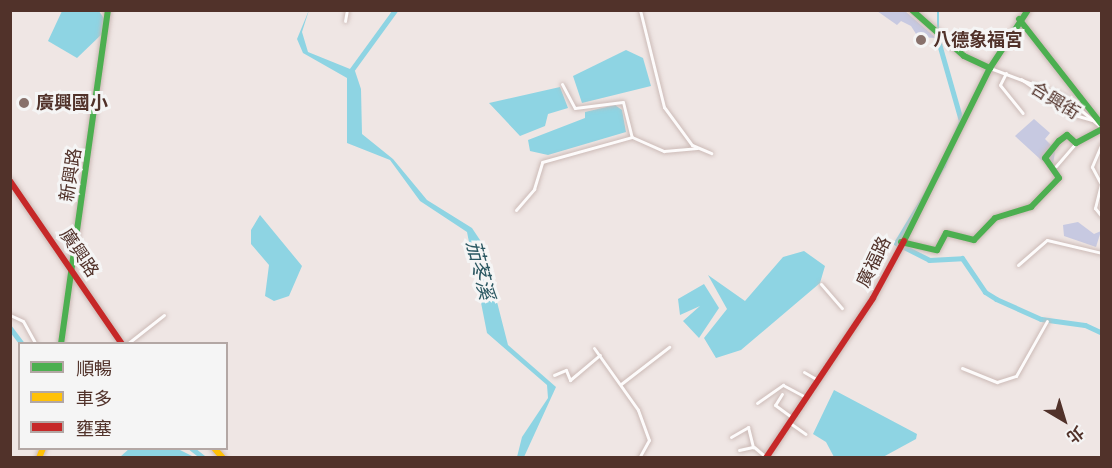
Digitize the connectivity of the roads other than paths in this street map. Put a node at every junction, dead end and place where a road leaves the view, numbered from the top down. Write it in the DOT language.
graph roads {
  1 [pos="108,10"];
  2 [pos="347,10"];
  3 [pos="640,10"];
  4 [pos="912,10"];
  5 [pos="1026,11"];
  6 [pos="1019,19"];
  7 [pos="345,21"];
  8 [pos="990,68"];
  9 [pos="1006,73"];
  10 [pos="1020,78"];
  11 [pos="562,84"];
  12 [pos="1023,113"];
  13 [pos="1092,120"];
  14 [pos="1101,127"];
  15 [pos="632,137"];
  16 [pos="1076,143"];
  17 [pos="1101,143"];
  18 [pos="697,148"];
  19 [pos="711,153"];
  20 [pos="1056,166"];
  21 [pos="10,181"];
  22 [pos="516,210"];
  23 [pos="1101,218"];
  24 [pos="901,242"];
  25 [pos="1101,253"];
  26 [pos="1018,265"];
  27 [pos="72,270"];
  28 [pos="821,284"];
  29 [pos="842,308"];
  30 [pos="10,315"];
  31 [pos="164,315"];
  32 [pos="1047,321"];
  33 [pos="35,342"];
  34 [pos="61,342"];
  35 [pos="124,342"];
  36 [pos="128,342"];
  37 [pos="669,346"];
  38 [pos="594,348"];
  39 [pos="600,355"];
  40 [pos="962,368"];
  41 [pos="804,372"];
  42 [pos="554,375"];
  43 [pos="820,381"];
  44 [pos="621,384"];
  45 [pos="782,394"];
  46 [pos="808,398"];
  47 [pos="757,403"];
  48 [pos="791,421"];
  49 [pos="806,434"];
  50 [pos="731,437"];
  51 [pos="753,447"];
  52 [pos="739,450"];
  53 [pos="766,457"];
  54 [pos="639,458"];
  1 -- 27 [label="street, 新興路"];
  2 -- 7 [label="street"];
  3 -- 18 [label="street"];
  4 -- 8 [label="street"];
  5 -- 6 [label="street, 廣福路"];
  6 -- 8 [label="street, 廣福路"];
  6 -- 14 [label="street"];
  8 -- 9 [label="street"];
  8 -- 24 [label="street, 廣福路"];
  9 -- 10 [label="street"];
  9 -- 12 [label="street"];
  10 -- 13 [label="street, 合興街"];
  10 -- 13 [label="street"];
  11 -- 15 [label="street"];
  13 -- 14 [label="street"];
  14 -- 16 [label="street"];
  15 -- 18 [label="street"];
  15 -- 22 [label="street"];
  16 -- 20 [label="street"];
  16 -- 24 [label="street"];
  17 -- 23 [label="street"];
  18 -- 19 [label="street"];
  21 -- 27 [label="street, 廣興路"];
  24 -- 43 [label="street, 廣福路"];
  25 -- 26 [label="street"];
  27 -- 34 [label="street, 新興路"];
  27 -- 35 [label="street, 廣興路"];
  28 -- 29 [label="street"];
  30 -- 33 [label="street"];
  31 -- 36 [label="street"];
  32 -- 40 [label="street"];
  37 -- 44 [label="street"];
  38 -- 39 [label="street"];
  39 -- 42 [label="street"];
  39 -- 44 [label="street"];
  41 -- 43 [label="street"];
  43 -- 46 [label="street, 廣福路"];
  44 -- 54 [label="street"];
  45 -- 48 [label="street"];
  46 -- 47 [label="street"];
  46 -- 48 [label="street, 廣福路"];
  48 -- 49 [label="street"];
  48 -- 53 [label="street, 廣福路"];
  50 -- 51 [label="street"];
  51 -- 52 [label="street"];
  51 -- 53 [label="street"];
}
